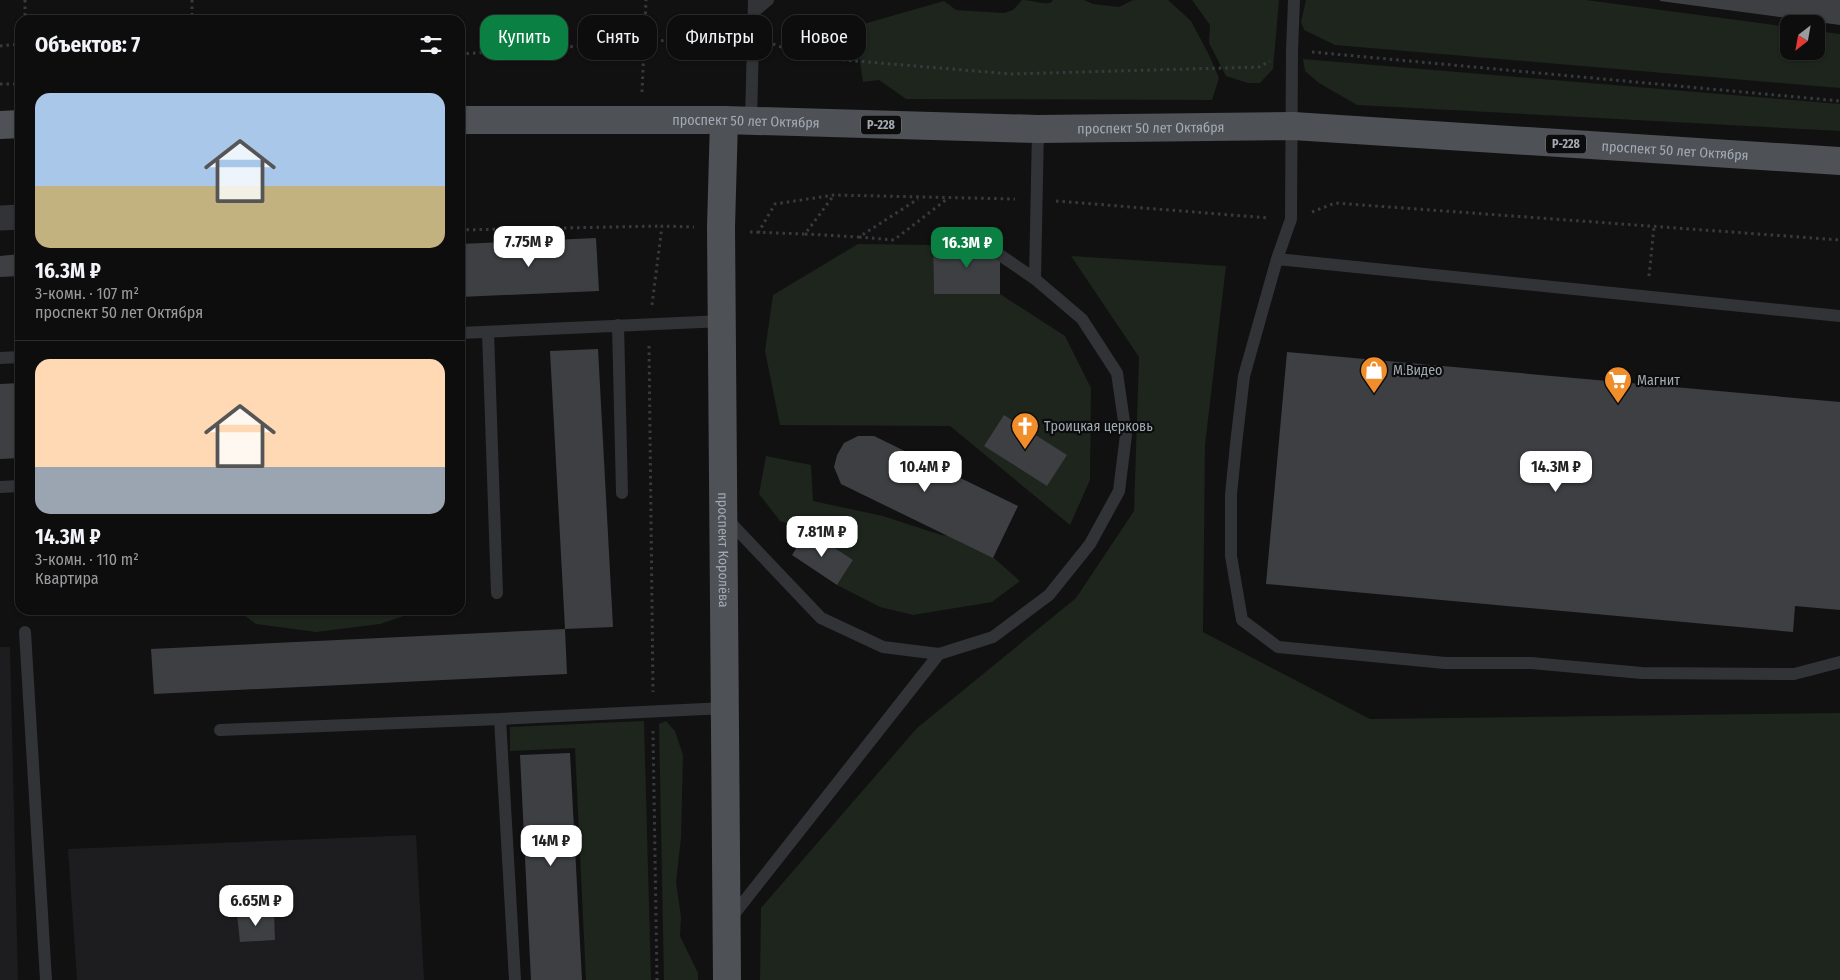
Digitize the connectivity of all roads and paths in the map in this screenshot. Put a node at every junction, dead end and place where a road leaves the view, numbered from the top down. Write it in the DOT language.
graph roads {
  1 [pos="25,0"];
  2 [pos="192,0"];
  3 [pos="646,0"];
  4 [pos="768,0"];
  5 [pos="1294,0"];
  6 [pos="754,6"];
  7 [pos="26,15"];
  8 [pos="192,15"];
  9 [pos="645,15"];
  10 [pos="772,43"];
  11 [pos="15,44"];
  12 [pos="0,46"];
  13 [pos="578,46"];
  14 [pos="1292,51"];
  15 [pos="465,54"];
  16 [pos="643,60"];
  17 [pos="751,60"];
  18 [pos="0,84"];
  19 [pos="15,84"];
  20 [pos="1840,101"];
  21 [pos="465,120"];
  22 [pos="640,120"];
  23 [pos="724,120"];
  24 [pos="751,121"];
  25 [pos="15,124"];
  26 [pos="0,125"];
  27 [pos="1292,126"];
  28 [pos="1038,129"];
  29 [pos="1840,161"];
  30 [pos="834,195"];
  31 [pos="919,198"];
  32 [pos="947,199"];
  33 [pos="15,217"];
  34 [pos="0,218"];
  35 [pos="1291,219"];
  36 [pos="662,226"];
  37 [pos="721,227"];
  38 [pos="1654,227"];
  39 [pos="465,230"];
  40 [pos="805,234"];
  41 [pos="859,237"];
  42 [pos="1840,240"];
  43 [pos="1000,255"];
  44 [pos="1276,259"];
  45 [pos="1035,279"];
  46 [pos="1647,296"];
  47 [pos="1840,316"];
  48 [pos="723,321"];
  49 [pos="649,324"];
  50 [pos="618,325"];
  51 [pos="488,332"];
  52 [pos="465,333"];
  53 [pos="15,357"];
  54 [pos="0,358"];
  55 [pos="15,486"];
  56 [pos="0,487"];
  57 [pos="622,493"];
  58 [pos="724,516"];
  59 [pos="497,593"];
  60 [pos="24,632"];
  61 [pos="939,654"];
  62 [pos="1840,662"];
  63 [pos="725,708"];
  64 [pos="653,713"];
  65 [pos="500,719"];
  66 [pos="220,730"];
  67 [pos="726,924"];
  68 [pos="46,980"];
  69 [pos="515,980"];
  70 [pos="657,980"];
  71 [pos="726,980"];
  1 -- 7 [label="path"];
  2 -- 8 [label="path"];
  3 -- 9 [label="path"];
  4 -- 6 [label="lane"];
  5 -- 14 [label="lane"];
  10 -- 14 [label="path"];
  11 -- 12 [label="path"];
  13 -- 15 [label="path"];
  14 -- 20 [label="path"];
  14 -- 27 [label="lane"];
  16 -- 22 [label="path"];
  17 -- 24 [label="lane"];
  18 -- 19 [label="path"];
  21 -- 22 [label="main road, проспект 50 лет Октября / Р-228"];
  22 -- 23 [label="main road, проспект 50 лет Октября / Р-228"];
  23 -- 24 [label="main road, проспект 50 лет Октября / Р-228"];
  23 -- 37 [label="main road, проспект Королёва"];
  24 -- 28 [label="main road, проспект 50 лет Октября / Р-228"];
  25 -- 26 [label="main road"];
  27 -- 28 [label="main road, проспект 50 лет Октября / Р-228"];
  27 -- 29 [label="main road, проспект 50 лет Октября / Р-228"];
  27 -- 35 [label="lane"];
  28 -- 45 [label="lane"];
  30 -- 40 [label="path"];
  31 -- 41 [label="path"];
  32 -- 41 [label="path"];
  33 -- 34 [label="street"];
  35 -- 38 [label="path"];
  35 -- 44 [label="lane"];
  36 -- 37 [label="path"];
  36 -- 39 [label="path"];
  36 -- 49 [label="path"];
  37 -- 40 [label="path"];
  37 -- 48 [label="main road, проспект Королёва"];
  38 -- 42 [label="path"];
  38 -- 46 [label="path"];
  40 -- 41 [label="path"];
  43 -- 45 [label="lane"];
  44 -- 46 [label="lane"];
  44 -- 62 [label="lane"];
  45 -- 61 [label="lane"];
  46 -- 47 [label="lane"];
  48 -- 49 [label="lane"];
  48 -- 58 [label="main road, проспект Королёва"];
  49 -- 50 [label="lane"];
  49 -- 64 [label="path"];
  50 -- 51 [label="lane"];
  50 -- 57 [label="lane"];
  51 -- 52 [label="lane"];
  51 -- 59 [label="lane"];
  53 -- 54 [label="lane"];
  55 -- 56 [label="lane"];
  58 -- 61 [label="lane"];
  58 -- 63 [label="main road, проспект Королёва"];
  60 -- 68 [label="lane"];
  61 -- 67 [label="lane"];
  63 -- 64 [label="lane"];
  63 -- 67 [label="main road, проспект Королёва"];
  64 -- 65 [label="lane"];
  64 -- 70 [label="path"];
  65 -- 66 [label="lane"];
  65 -- 69 [label="lane"];
  67 -- 71 [label="main road, проспект Королёва"];
}
